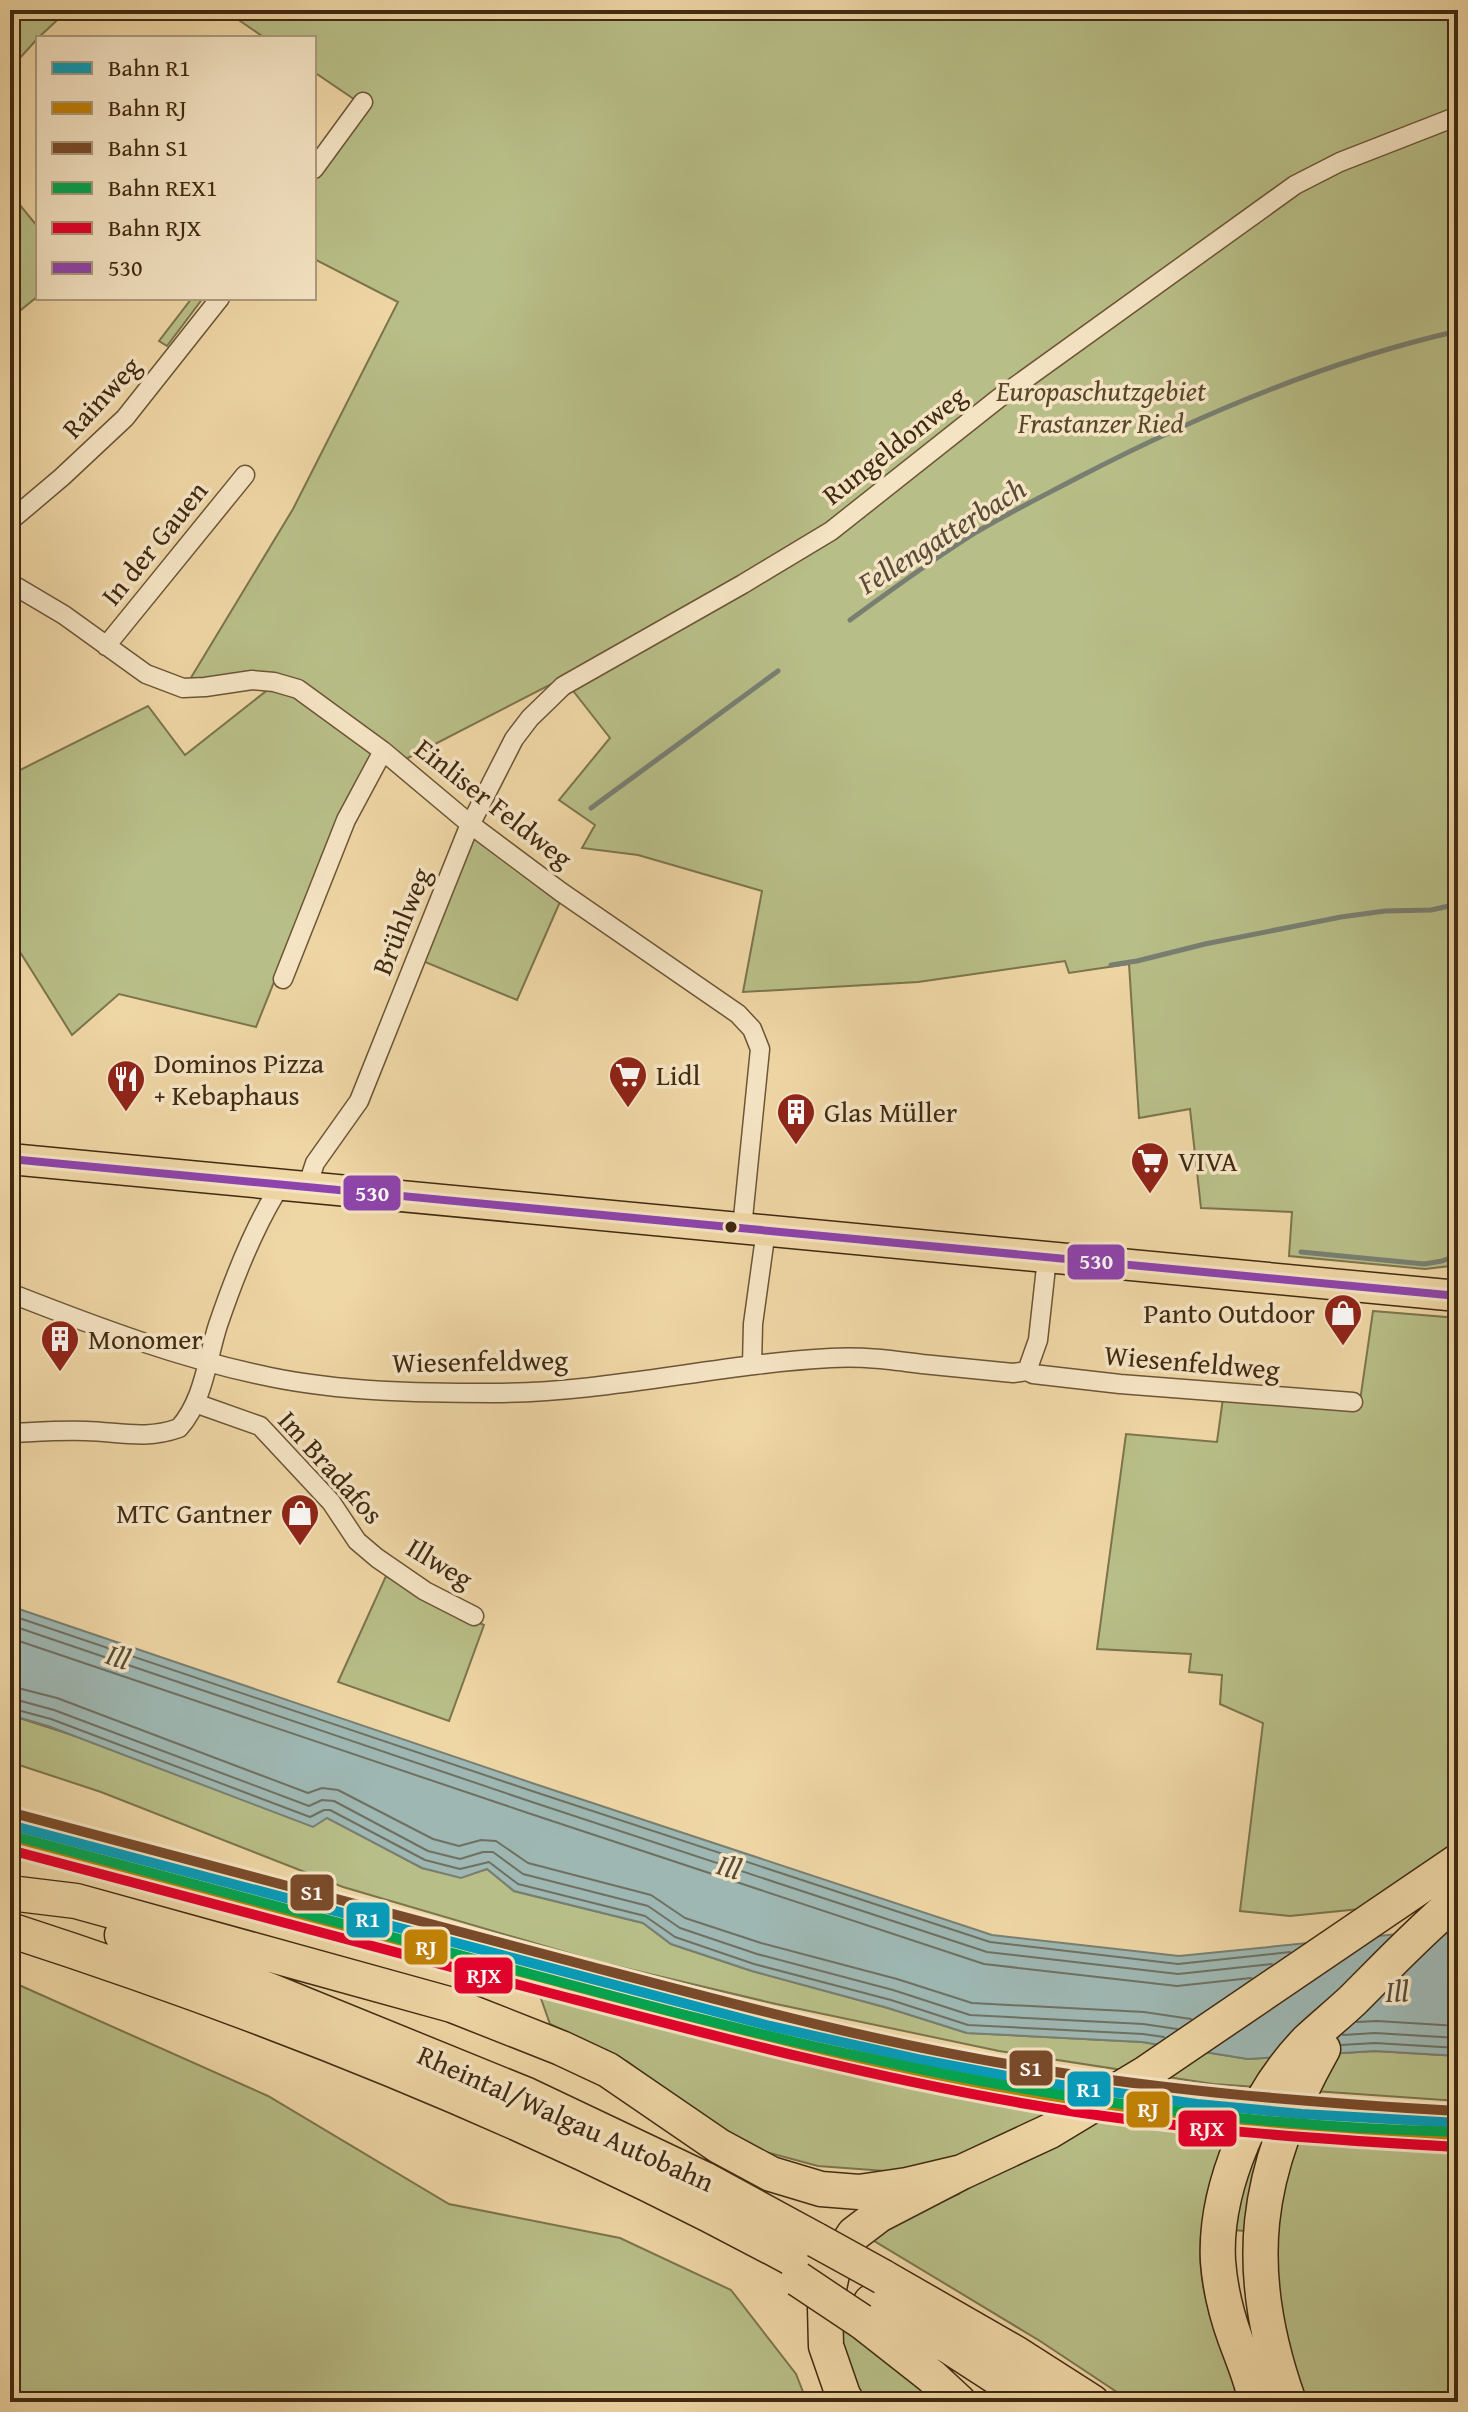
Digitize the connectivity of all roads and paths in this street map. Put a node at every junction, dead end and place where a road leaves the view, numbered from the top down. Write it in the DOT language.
graph roads {
  1 [pos="363,102"];
  2 [pos="1458,116"];
  3 [pos="316,166"];
  4 [pos="218,300"];
  5 [pos="245,475"];
  6 [pos="10,521"];
  7 [pos="10,583"];
  8 [pos="106,646"];
  9 [pos="563,686"];
  10 [pos="383,751"];
  11 [pos="470,824"];
  12 [pos="283,979"];
  13 [pos="10,1159"];
  14 [pos="293,1185"];
  15 [pos="754,1229"];
  16 [pos="1047,1258"];
  17 [pos="10,1293"];
  18 [pos="1458,1296"];
  19 [pos="210,1363"];
  20 [pos="752,1365"];
  21 [pos="1027,1371"];
  22 [pos="1353,1402"];
  23 [pos="195,1403"];
  24 [pos="10,1433"];
  25 [pos="377,1558"];
  26 [pos="474,1616"];
  27 [pos="1451,1878"];
  28 [pos="10,1893"];
  29 [pos="10,1899"];
  30 [pos="22,1934"];
  31 [pos="1352,2001"];
  32 [pos="962,2172"];
  33 [pos="806,2262"];
  34 [pos="872,2300"];
  35 [pos="847,2402"];
  36 [pos="959,2402"];
  37 [pos="1035,2402"];
  38 [pos="1092,2402"];
  39 [pos="1256,2402"];
  40 [pos="1289,2402"];
  1 -- 3 [label="street"];
  2 -- 9 [label="street, Rungeldonweg"];
  4 -- 6 [label="street, Rainweg"];
  5 -- 8 [label="street, In der Gauen"];
  7 -- 8 [label="street, Einliser Feldweg"];
  8 -- 10 [label="street, Einliser Feldweg"];
  9 -- 11 [label="street, Brühlweg"];
  10 -- 11 [label="street, Einliser Feldweg"];
  10 -- 12 [label="street"];
  11 -- 14 [label="street, Brühlweg"];
  11 -- 15 [label="street, Einliser Feldweg"];
  13 -- 14 [label="main road"];
  14 -- 15 [label="main road"];
  14 -- 19 [label="street"];
  15 -- 16 [label="main road"];
  15 -- 20 [label="street"];
  16 -- 18 [label="main road"];
  16 -- 21 [label="street"];
  17 -- 19 [label="street, Wiesenfeldweg"];
  19 -- 20 [label="street, Wiesenfeldweg"];
  19 -- 23 [label="street"];
  20 -- 21 [label="street, Wiesenfeldweg"];
  21 -- 22 [label="street, Wiesenfeldweg"];
  23 -- 24 [label="street"];
  23 -- 25 [label="street, Im Bradafos"];
  25 -- 26 [label="street, Illweg"];
  27 -- 31 [label="highway"];
  27 -- 32 [label="highway"];
  28 -- 32 [label="highway"];
  29 -- 33 [label="highway, Rheintal/Walgau Autobahn"];
  30 -- 33 [label="highway, Rheintal/Walgau Autobahn"];
  31 -- 39 [label="highway"];
  31 -- 40 [label="highway"];
  32 -- 35 [label="highway"];
  33 -- 34 [label="highway, Rheintal/Walgau Autobahn"];
  34 -- 36 [label="highway"];
  34 -- 37 [label="highway, Rheintal/Walgau Autobahn"];
  34 -- 38 [label="highway, Rheintal/Walgau Autobahn"];
}
